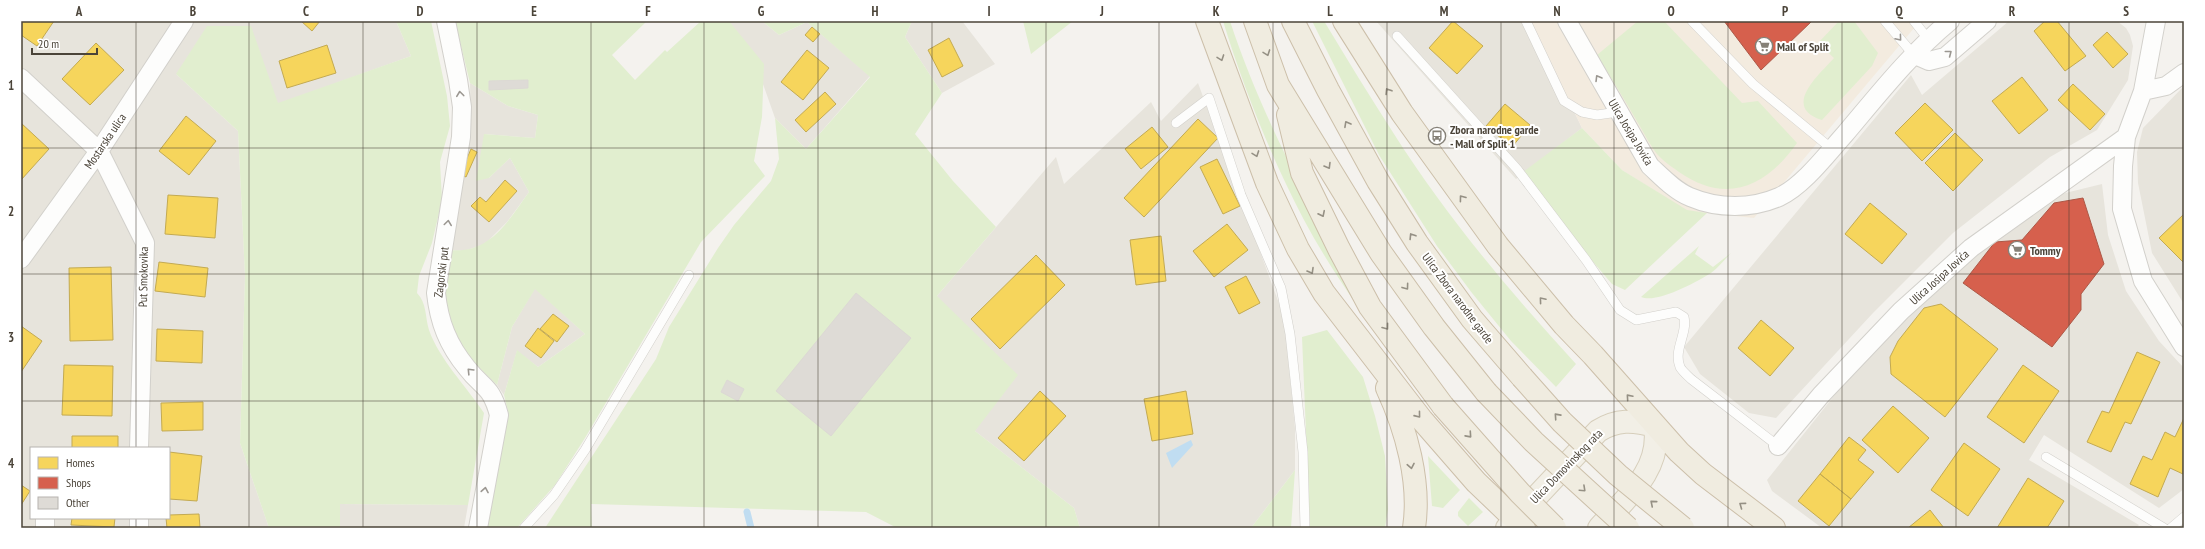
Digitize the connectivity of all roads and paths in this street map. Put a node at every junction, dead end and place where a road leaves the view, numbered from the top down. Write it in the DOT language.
graph roads {
  1 [pos="184,21"];
  2 [pos="446,21"];
  3 [pos="1207,21"];
  4 [pos="1255,21"];
  5 [pos="1293,21"];
  6 [pos="1344,21"];
  7 [pos="1526,21"];
  8 [pos="1567,21"];
  9 [pos="1692,21"];
  10 [pos="1885,21"];
  11 [pos="1914,21"];
  12 [pos="1950,21"];
  13 [pos="1988,21"];
  14 [pos="2156,21"];
  15 [pos="1397,36"];
  16 [pos="1928,39"];
  17 [pos="1913,54"];
  18 [pos="2184,73"];
  19 [pos="21,78"];
  20 [pos="1278,85"];
  21 [pos="2143,91"];
  22 [pos="1618,112"];
  23 [pos="1176,123"];
  24 [pos="2126,137"];
  25 [pos="1832,149"];
  26 [pos="99,151"];
  27 [pos="21,259"];
  28 [pos="689,275"];
  29 [pos="2184,347"];
  30 [pos="1376,363"];
  31 [pos="1655,426"];
  32 [pos="1778,446"];
  33 [pos="139,447"];
  34 [pos="2046,457"];
  35 [pos="2184,517"];
  36 [pos="1515,525"];
  37 [pos="478,528"];
  38 [pos="524,528"];
  39 [pos="1305,528"];
  40 [pos="1414,528"];
  41 [pos="1555,528"];
  42 [pos="1599,528"];
  43 [pos="1628,528"];
  44 [pos="1683,528"];
  45 [pos="1774,528"];
  46 [pos="2164,528"];
  47 [pos="2171,528"];
  1 -- 26 [label="street, Mostarska ulica"];
  37 -- 2 [label="street, Zagorski put, one-way"];
  3 -- 30 [label="highway, one-way"];
  4 -- 20 [label="highway, one-way"];
  44 -- 5 [label="highway, Ulica Zbora narodne garde, one-way, bridge"];
  31 -- 6 [label="highway, one-way"];
  7 -- 22 [label="lane"];
  22 -- 8 [label="street, Ulica Josipa Jovića, one-way"];
  9 -- 25 [label="lane"];
  10 -- 17 [label="lane, one-way"];
  11 -- 16 [label="lane"];
  12 -- 16 [label="street, Ulica Josipa Jovića"];
  17 -- 13 [label="street, one-way"];
  14 -- 21 [label="street"];
  15 -- 32 [label="lane"];
  16 -- 17 [label="street, Ulica Josipa Jovića"];
  17 -- 25 [label="street, Ulica Josipa Jovića"];
  18 -- 21 [label="street"];
  19 -- 26 [label="street, Put Smokovika"];
  20 -- 41 [label="highway, one-way, bridge"];
  20 -- 43 [label="highway, one-way, bridge"];
  21 -- 24 [label="street"];
  22 -- 25 [label="street, Ulica Josipa Jovića"];
  23 -- 39 [label="lane"];
  24 -- 29 [label="street"];
  24 -- 32 [label="street, Ulica Josipa Jovića"];
  26 -- 27 [label="street, Mostarska ulica"];
  26 -- 33 [label="street, Put Smokovika"];
  28 -- 38 [label="lane"];
  30 -- 36 [label="highway, one-way"];
  30 -- 40 [label="highway, one-way"];
  31 -- 36 [label="main road, Ulica Domovinskog rata"];
  31 -- 42 [label="main road"];
  45 -- 31 [label="highway, one-way"];
  34 -- 46 [label="lane"];
  35 -- 47 [label="lane"];
}
